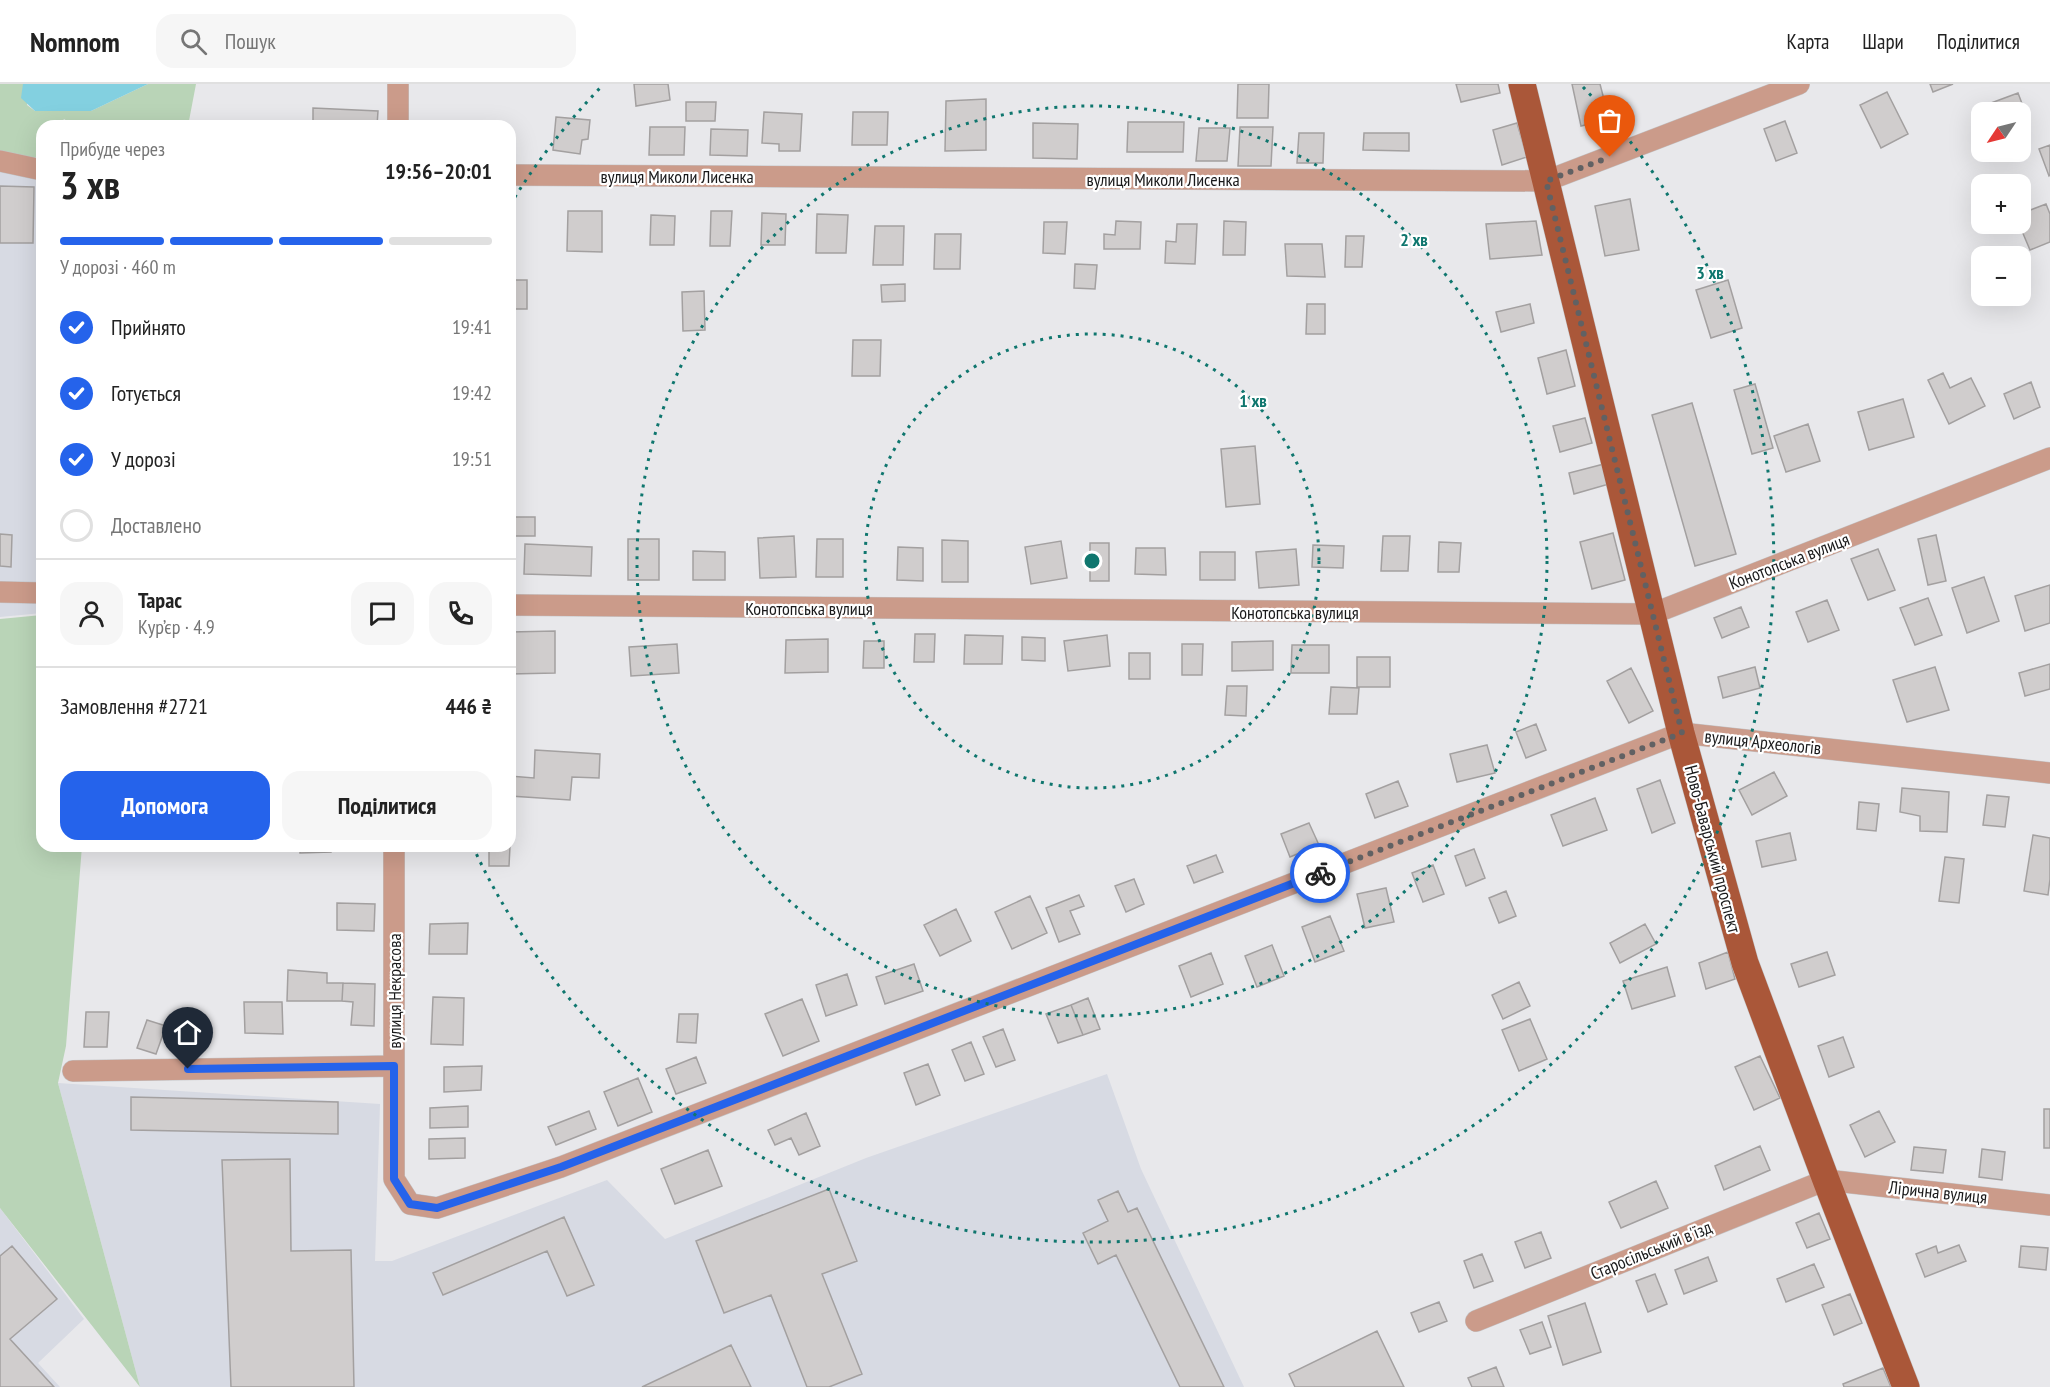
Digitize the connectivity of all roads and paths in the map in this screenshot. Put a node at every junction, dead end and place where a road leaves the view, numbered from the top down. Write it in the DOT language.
graph roads {
  1 [pos="398,84"];
  2 [pos="1522,84"];
  3 [pos="1799,84"];
  4 [pos="398,120"];
  5 [pos="0,161"];
  6 [pos="36,169"];
  7 [pos="516,175"];
  8 [pos="1546,181"];
  9 [pos="2050,458"];
  10 [pos="0,592"];
  11 [pos="36,593"];
  12 [pos="516,605"];
  13 [pos="1652,614"];
  14 [pos="1682,733"];
  15 [pos="2050,773"];
  16 [pos="394,852"];
  17 [pos="394,1066"];
  18 [pos="73,1071"];
  19 [pos="1826,1180"];
  20 [pos="410,1204"];
  21 [pos="2050,1205"];
  22 [pos="1476,1321"];
  23 [pos="1906,1387"];
  1 -- 4 [label="street"];
  2 -- 8 [label="main road, Ново-Баварський проспект"];
  3 -- 8 [label="street, вулиця Миколи Лисенка"];
  5 -- 6 [label="street"];
  7 -- 8 [label="street, вулиця Миколи Лисенка"];
  8 -- 13 [label="main road, Ново-Баварський проспект"];
  9 -- 13 [label="street, Конотопська вулиця"];
  10 -- 11 [label="street"];
  12 -- 13 [label="street, Конотопська вулиця"];
  13 -- 14 [label="main road, Ново-Баварський проспект"];
  14 -- 15 [label="street, вулиця Археологів"];
  14 -- 19 [label="main road, Ново-Баварський проспект"];
  14 -- 20 [label="street, вулиця Археологів"];
  16 -- 17 [label="street, вулиця Некрасова"];
  17 -- 18 [label="street"];
  17 -- 20 [label="street, вулиця Некрасова"];
  19 -- 21 [label="street, Лірична вулиця"];
  19 -- 22 [label="street, Старосільський в'їзд"];
  19 -- 23 [label="main road, Ново-Баварський проспект"];
}
